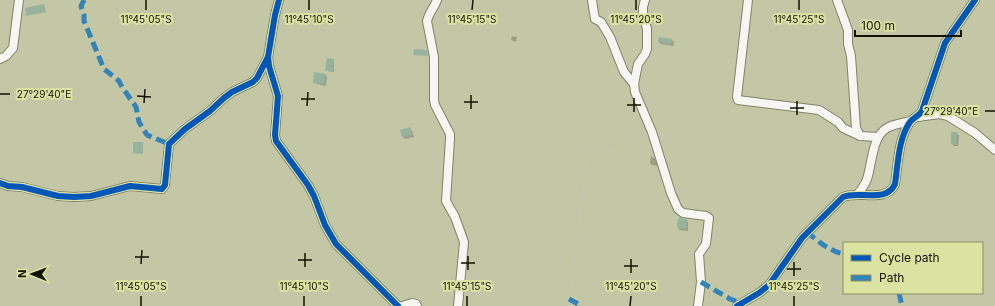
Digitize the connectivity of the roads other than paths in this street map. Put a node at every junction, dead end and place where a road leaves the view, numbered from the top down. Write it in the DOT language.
graph roads {
  1 [pos="19,0"];
  2 [pos="279,0"];
  3 [pos="445,0"];
  4 [pos="592,0"];
  5 [pos="645,0"];
  6 [pos="748,0"];
  7 [pos="837,0"];
  8 [pos="975,0"];
  9 [pos="436,1"];
  10 [pos="268,57"];
  11 [pos="0,59"];
  12 [pos="634,84"];
  13 [pos="914,119"];
  14 [pos="860,136"];
  15 [pos="878,137"];
  16 [pos="995,150"];
  17 [pos="0,183"];
  18 [pos="857,195"];
  19 [pos="398,306"];
  20 [pos="402,306"];
  21 [pos="417,306"];
  22 [pos="458,306"];
  23 [pos="698,306"];
  24 [pos="737,306"];
  1 -- 11 [label="street"];
  2 -- 10 [label="street"];
  3 -- 9 [label="street"];
  4 -- 12 [label="street"];
  5 -- 12 [label="street"];
  6 -- 14 [label="street"];
  7 -- 14 [label="street"];
  8 -- 13 [label="street"];
  9 -- 22 [label="street"];
  10 -- 17 [label="street"];
  10 -- 19 [label="street"];
  12 -- 23 [label="street"];
  13 -- 15 [label="street"];
  13 -- 16 [label="street"];
  13 -- 18 [label="street"];
  14 -- 15 [label="street"];
  15 -- 18 [label="street"];
  18 -- 24 [label="street"];
  20 -- 21 [label="street"];
}
